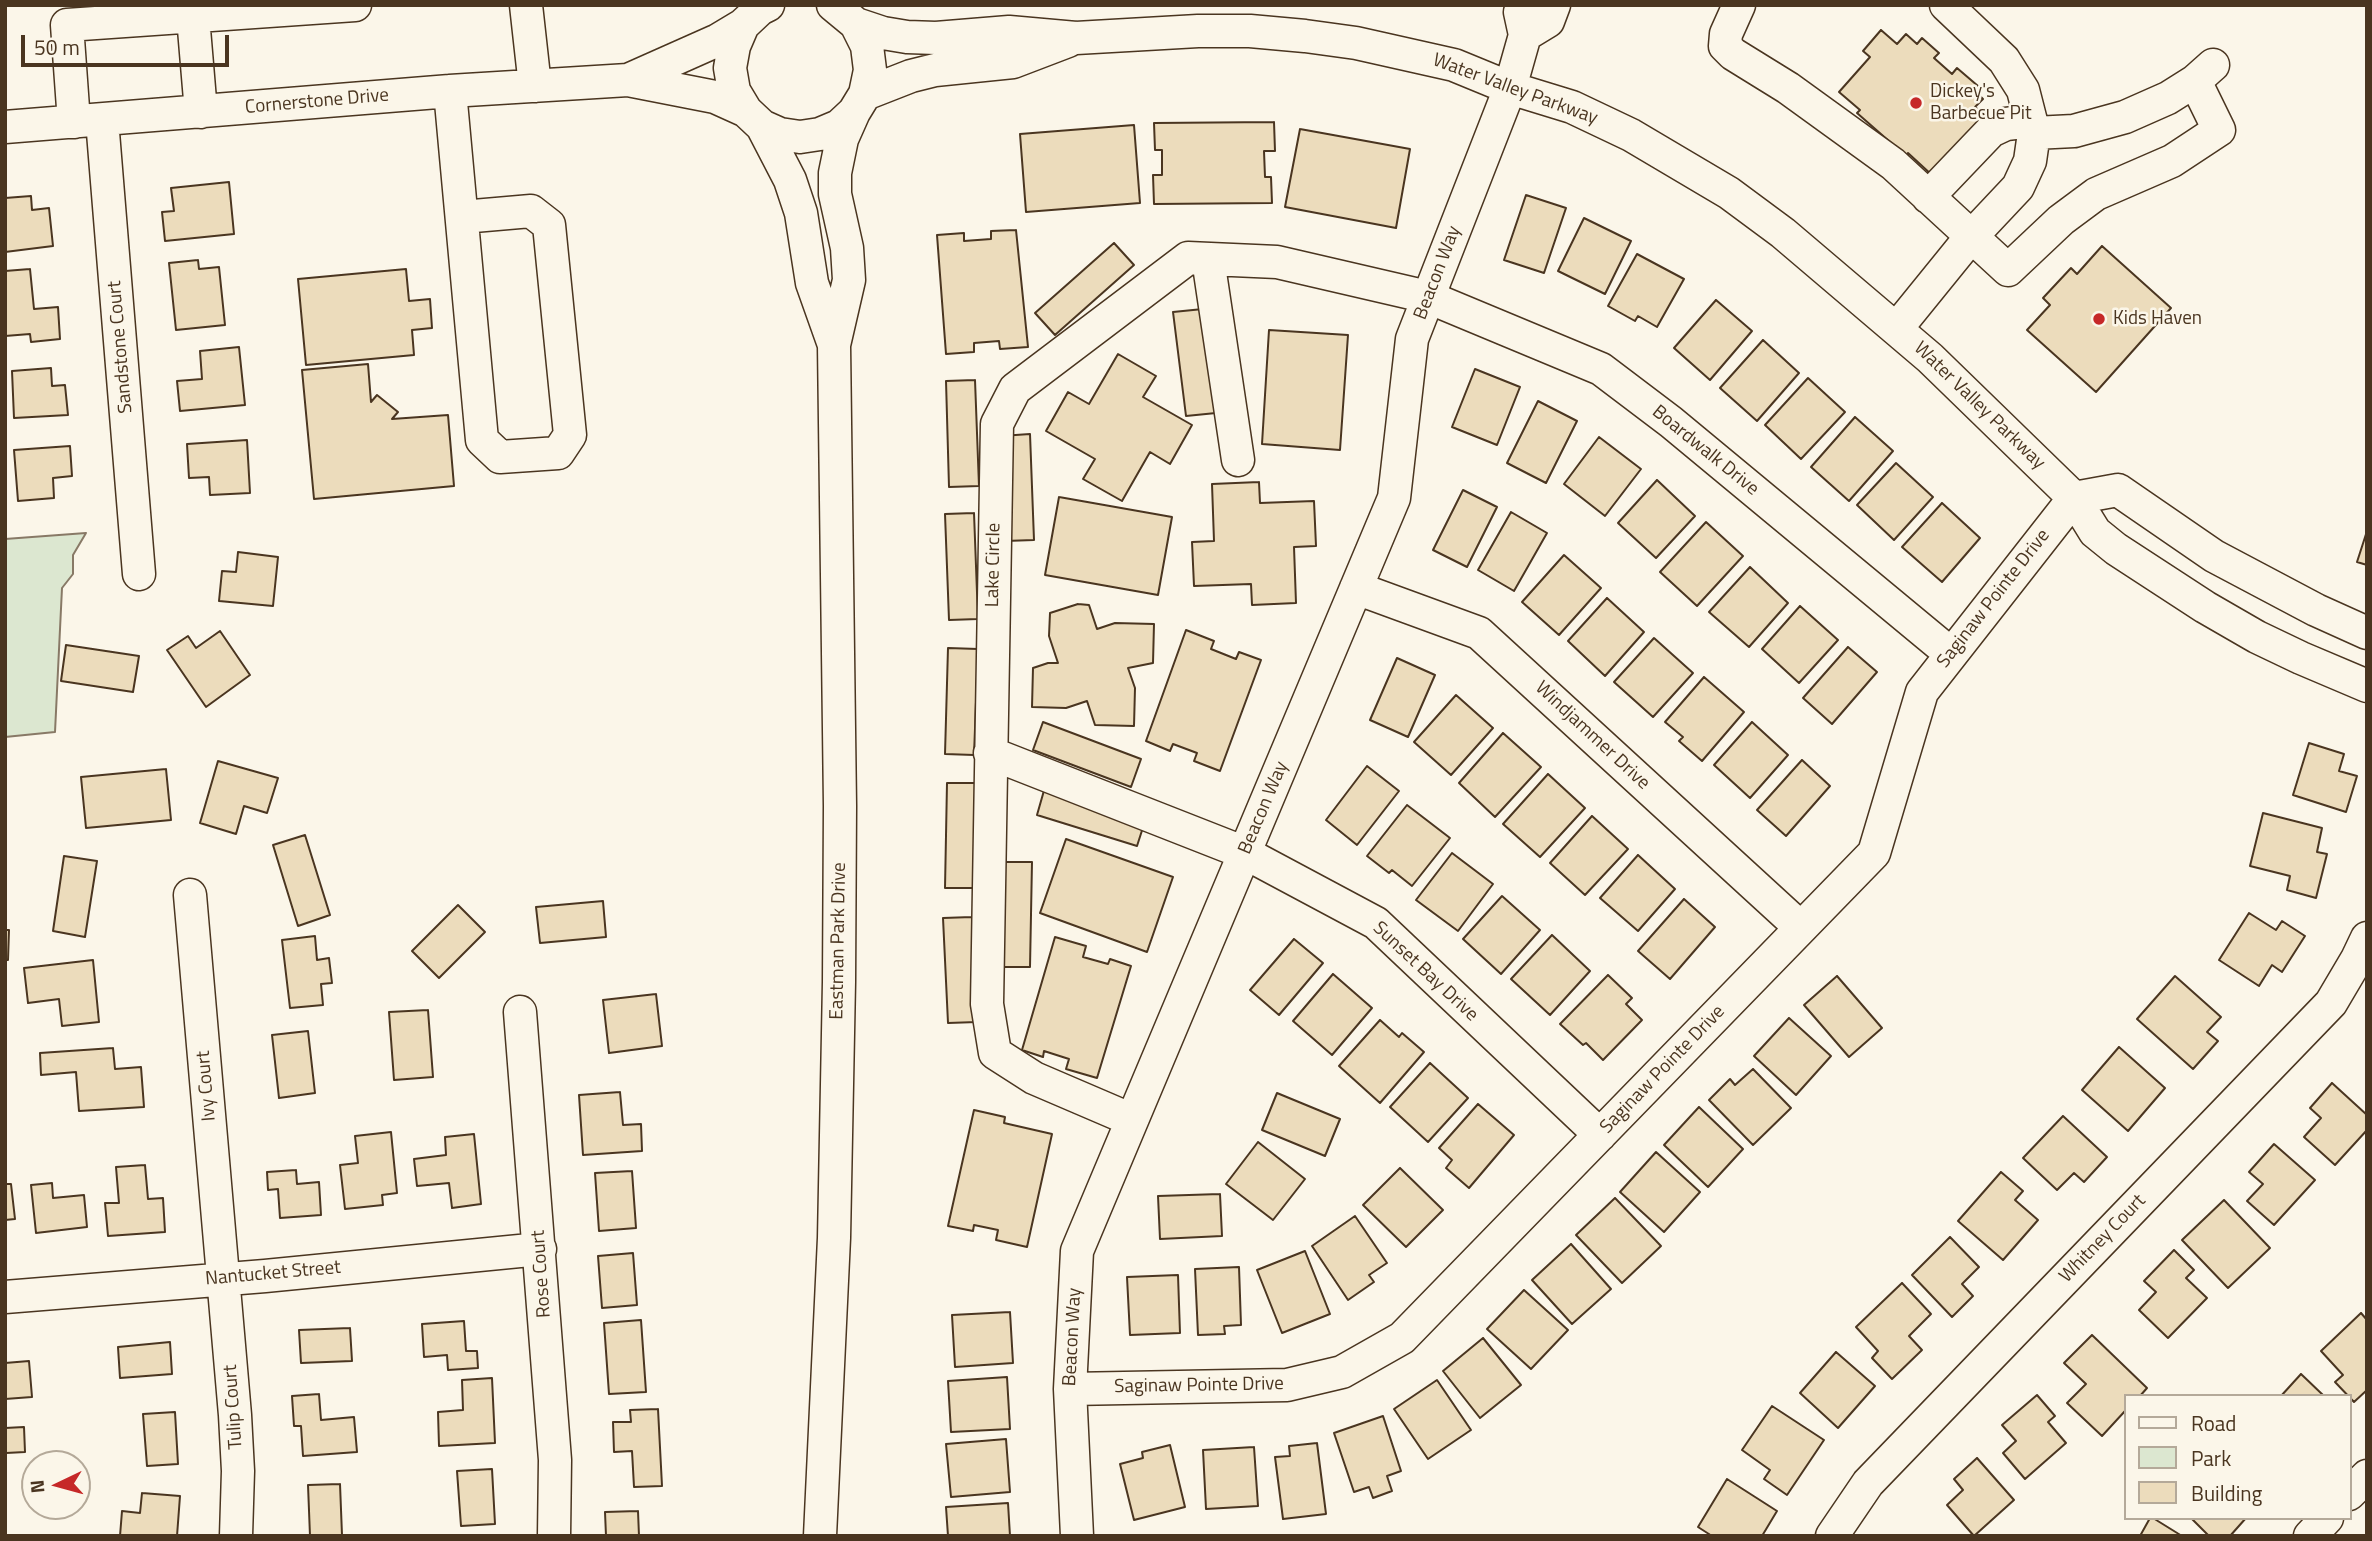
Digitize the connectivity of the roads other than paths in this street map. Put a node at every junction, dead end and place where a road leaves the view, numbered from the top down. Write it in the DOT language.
graph roads {
  1 [pos="355,5"];
  2 [pos="526,5"];
  3 [pos="1554,5"];
  4 [pos="1739,5"];
  5 [pos="1947,5"];
  6 [pos="759,11"];
  7 [pos="846,13"];
  8 [pos="193,17"];
  9 [pos="1200,18"];
  10 [pos="1524,20"];
  11 [pos="1076,38"];
  12 [pos="628,79"];
  13 [pos="535,86"];
  14 [pos="1510,89"];
  15 [pos="450,91"];
  16 [pos="859,103"];
  17 [pos="201,112"];
  18 [pos="754,118"];
  19 [pos="88,121"];
  20 [pos="5,127"];
  21 [pos="2033,127"];
  22 [pos="1928,197"];
  23 [pos="462,217"];
  24 [pos="1970,238"];
  25 [pos="1208,259"];
  26 [pos="1429,297"];
  27 [pos="1897,328"];
  28 [pos="834,345"];
  29 [pos="1238,460"];
  30 [pos="2074,498"];
  31 [pos="139,574"];
  32 [pos="1356,587"];
  33 [pos="2367,633"];
  34 [pos="1951,654"];
  35 [pos="2367,686"];
  36 [pos="990,753"];
  37 [pos="1245,853"];
  38 [pos="190,895"];
  39 [pos="1801,928"];
  40 [pos="2367,938"];
  41 [pos="520,1012"];
  42 [pos="1132,1120"];
  43 [pos="1600,1135"];
  44 [pos="540,1249"];
  45 [pos="223,1278"];
  46 [pos="5,1297"];
  47 [pos="1070,1389"];
  48 [pos="2367,1476"];
  49 [pos="2351,1492"];
  50 [pos="2325,1520"];
  51 [pos="236,1536"];
  52 [pos="554,1536"];
  53 [pos="820,1536"];
  54 [pos="1077,1536"];
  55 [pos="1832,1536"];
  56 [pos="2310,1536"];
  1 -- 8 [label="street"];
  2 -- 13 [label="street"];
  3 -- 10 [label="street"];
  4 -- 22 [label="street"];
  5 -- 21 [label="street"];
  6 -- 12 [label="street, Cornerstone Drive"];
  6 -- 18 [label="street, Eastman Park Drive"];
  7 -- 11 [label="street, Water Valley Parkway"];
  7 -- 16 [label="street, Eastman Park Drive"];
  8 -- 17 [label="street"];
  8 -- 19 [label="street, Sandstone Court"];
  9 -- 11 [label="street, Water Valley Parkway"];
  9 -- 14 [label="street, Water Valley Parkway"];
  10 -- 14 [label="street, Beacon Way"];
  11 -- 16 [label="street, Water Valley Parkway"];
  12 -- 13 [label="street, Cornerstone Drive"];
  12 -- 18 [label="street, Cornerstone Drive"];
  13 -- 15 [label="street, Cornerstone Drive"];
  14 -- 26 [label="street, Beacon Way"];
  14 -- 27 [label="street, Water Valley Parkway"];
  15 -- 17 [label="street, Cornerstone Drive"];
  15 -- 23 [label="street"];
  16 -- 18 [label="street, Cornerstone Drive"];
  16 -- 28 [label="street, Eastman Park Drive"];
  17 -- 19 [label="street, Cornerstone Drive"];
  18 -- 28 [label="street, Eastman Park Drive"];
  19 -- 20 [label="street, Cornerstone Drive"];
  19 -- 31 [label="street, Sandstone Court"];
  21 -- 22 [label="street"];
  21 -- 24 [label="street"];
  21 -- 24 [label="street"];
  22 -- 24 [label="street"];
  23 -- 23 [label="street"];
  24 -- 27 [label="street"];
  25 -- 26 [label="street, Lake Circle"];
  25 -- 29 [label="street"];
  25 -- 36 [label="street, Lake Circle"];
  26 -- 32 [label="street, Beacon Way"];
  26 -- 34 [label="street, Boardwalk Drive"];
  27 -- 30 [label="street, Water Valley Parkway"];
  28 -- 53 [label="street, Eastman Park Drive"];
  30 -- 33 [label="street"];
  30 -- 34 [label="street, Saginaw Pointe Drive"];
  30 -- 35 [label="street, Water Valley Parkway"];
  32 -- 37 [label="street, Beacon Way"];
  32 -- 39 [label="street, Windjammer Drive"];
  34 -- 39 [label="street, Saginaw Pointe Drive"];
  36 -- 37 [label="street, Sunset Bay Drive"];
  36 -- 42 [label="street, Lake Circle"];
  37 -- 42 [label="street, Beacon Way"];
  37 -- 43 [label="street, Sunset Bay Drive"];
  38 -- 45 [label="street, Ivy Court"];
  39 -- 43 [label="street, Saginaw Pointe Drive"];
  40 -- 55 [label="street, Whitney Court"];
  41 -- 44 [label="street, Rose Court"];
  42 -- 47 [label="street, Beacon Way"];
  43 -- 47 [label="street, Saginaw Pointe Drive"];
  44 -- 45 [label="street, Nantucket Street"];
  44 -- 52 [label="street, Rose Court"];
  45 -- 46 [label="street, Nantucket Street"];
  45 -- 51 [label="street, Tulip Court"];
  47 -- 54 [label="street, Beacon Way"];
  48 -- 49 [label="street"];
  50 -- 56 [label="street"];
}
